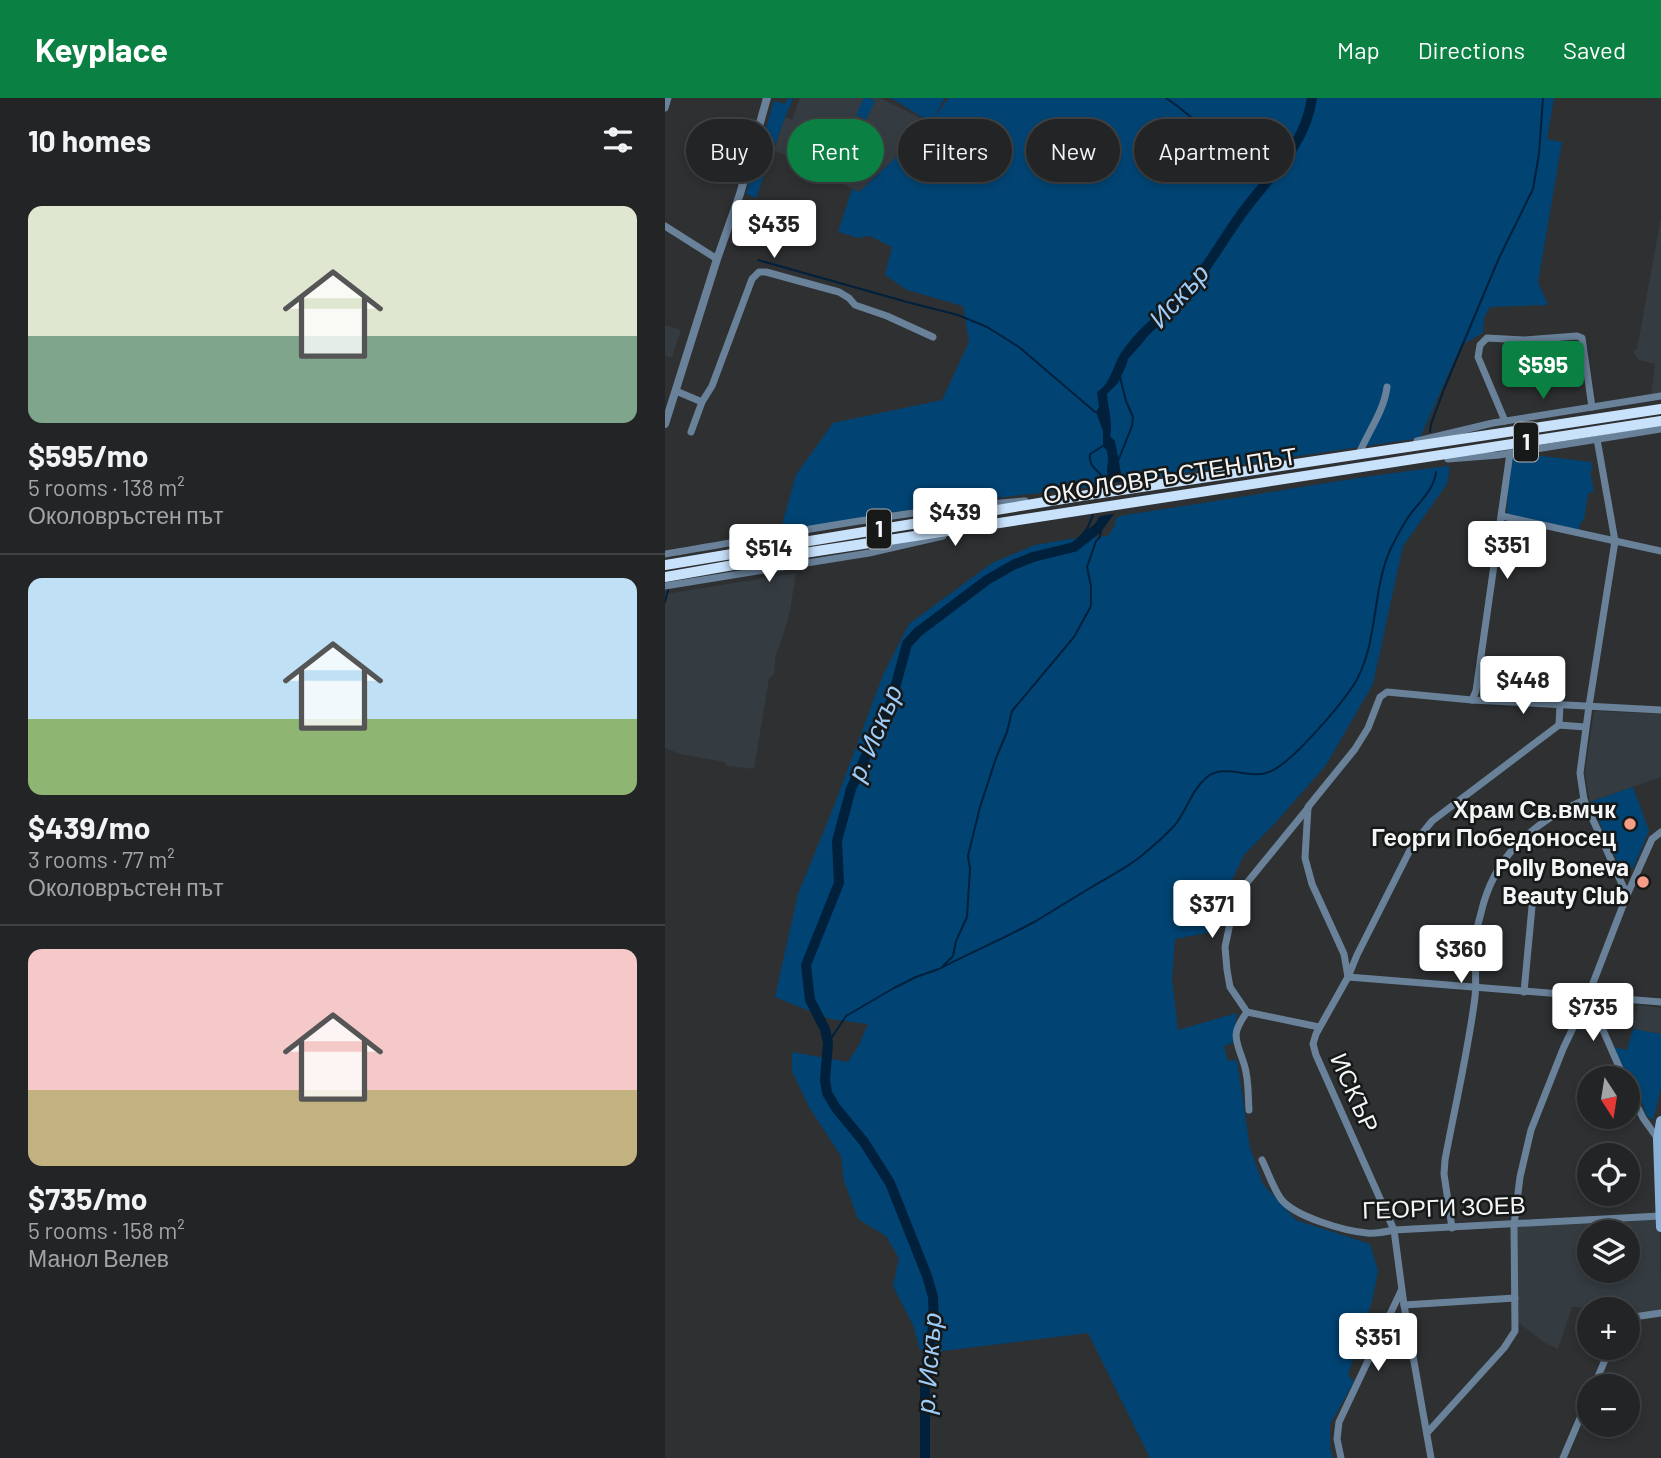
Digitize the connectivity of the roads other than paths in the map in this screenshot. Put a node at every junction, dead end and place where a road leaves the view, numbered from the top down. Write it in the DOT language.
graph roads {
  1 [pos="668,98"];
  2 [pos="767,98"];
  3 [pos="665,108"];
  4 [pos="665,226"];
  5 [pos="717,259"];
  6 [pos="933,337"];
  7 [pos="1387,387"];
  8 [pos="675,391"];
  9 [pos="1661,396"];
  10 [pos="702,402"];
  11 [pos="1592,407"];
  12 [pos="1661,409"];
  13 [pos="1505,421"];
  14 [pos="1661,421"];
  15 [pos="665,424"];
  16 [pos="1661,429"];
  17 [pos="691,432"];
  18 [pos="1597,439"];
  19 [pos="1510,453"];
  20 [pos="1361,454"];
  21 [pos="1391,462"];
  22 [pos="1075,497"];
  23 [pos="1502,516"];
  24 [pos="1037,519"];
  25 [pos="1615,541"];
  26 [pos="1661,551"];
  27 [pos="665,554"];
  28 [pos="665,565"];
  29 [pos="665,577"];
  30 [pos="665,586"];
  31 [pos="1472,700"];
  32 [pos="1560,704"];
  33 [pos="1588,706"];
  34 [pos="1661,710"];
  35 [pos="1559,725"];
  36 [pos="1585,727"];
  37 [pos="1584,800"];
  38 [pos="1308,807"];
  39 [pos="1661,832"];
  40 [pos="1627,895"];
  41 [pos="1533,896"];
  42 [pos="1347,977"];
  43 [pos="1475,988"];
  44 [pos="1524,992"];
  45 [pos="1588,996"];
  46 [pos="1661,1002"];
  47 [pos="1247,1012"];
  48 [pos="1319,1027"];
  49 [pos="1619,1066"];
  50 [pos="1249,1110"];
  51 [pos="1640,1112"];
  52 [pos="1661,1121"];
  53 [pos="1658,1139"];
  54 [pos="1262,1160"];
  55 [pos="1660,1216"];
  56 [pos="1514,1225"];
  57 [pos="1661,1227"];
  58 [pos="1452,1228"];
  59 [pos="1394,1230"];
  60 [pos="1402,1289"];
  61 [pos="1515,1298"];
  62 [pos="1404,1305"];
  63 [pos="1661,1313"];
  64 [pos="1640,1316"];
  65 [pos="1577,1425"];
  66 [pos="1427,1433"];
  67 [pos="1341,1458"];
  68 [pos="1431,1458"];
  69 [pos="1563,1458"];
  1 -- 3 [label="street"];
  2 -- 5 [label="street"];
  4 -- 5 [label="street"];
  5 -- 8 [label="street"];
  6 -- 10 [label="street"];
  7 -- 20 [label="street"];
  8 -- 10 [label="street"];
  8 -- 15 [label="street"];
  9 -- 11 [label="street, ОКОЛОВРЪСТЕН ПЪТ"];
  10 -- 17 [label="street"];
  11 -- 13 [label="street, ОКОЛОВРЪСТЕН ПЪТ"];
  11 -- 13 [label="street"];
  12 -- 20 [label="highway, ОКОЛОВРЪСТЕН ПЪТ / 1"];
  13 -- 20 [label="street, ОКОЛОВРЪСТЕН ПЪТ"];
  14 -- 21 [label="highway, ОКОЛОВРЪСТЕН ПЪТ / 1"];
  16 -- 18 [label="street, ОКОЛОВРЪСТЕН ПЪТ"];
  18 -- 19 [label="street, ОКОЛОВРЪСТЕН ПЪТ"];
  18 -- 25 [label="street"];
  19 -- 21 [label="street, ОКОЛОВРЪСТЕН ПЪТ"];
  19 -- 23 [label="street"];
  20 -- 22 [label="highway, ОКОЛОВРЪСТЕН ПЪТ / 1"];
  21 -- 24 [label="highway, ОКОЛОВРЪСТЕН ПЪТ / 1"];
  22 -- 27 [label="street"];
  22 -- 28 [label="highway, ОКОЛОВРЪСТЕН ПЪТ / 1"];
  23 -- 25 [label="street"];
  23 -- 31 [label="street"];
  24 -- 29 [label="highway, ОКОЛОВРЪСТЕН ПЪТ / 1"];
  24 -- 30 [label="street"];
  25 -- 26 [label="street"];
  25 -- 33 [label="street"];
  31 -- 32 [label="street"];
  31 -- 38 [label="street"];
  32 -- 33 [label="street"];
  32 -- 35 [label="street"];
  33 -- 34 [label="street"];
  33 -- 36 [label="street"];
  35 -- 36 [label="street"];
  35 -- 42 [label="street, ИСКЪР"];
  36 -- 37 [label="street"];
  37 -- 40 [label="street"];
  37 -- 43 [label="street"];
  38 -- 42 [label="street"];
  38 -- 47 [label="street"];
  39 -- 40 [label="street"];
  40 -- 45 [label="street"];
  41 -- 44 [label="street"];
  42 -- 43 [label="street"];
  42 -- 48 [label="street, ИСКЪР"];
  43 -- 44 [label="street"];
  43 -- 58 [label="street"];
  44 -- 45 [label="street"];
  45 -- 46 [label="street"];
  45 -- 49 [label="street"];
  45 -- 56 [label="street"];
  47 -- 48 [label="street"];
  47 -- 50 [label="street"];
  48 -- 59 [label="street, ИСКЪР"];
  51 -- 53 [label="street"];
  52 -- 53 [label="main road"];
  53 -- 55 [label="main road"];
  54 -- 59 [label="street, ГЕОРГИ ЗОЕВ"];
  55 -- 56 [label="street, ГЕОРГИ ЗОЕВ"];
  55 -- 57 [label="main road"];
  56 -- 58 [label="street, ГЕОРГИ ЗОЕВ"];
  56 -- 61 [label="street"];
  58 -- 59 [label="street, ГЕОРГИ ЗОЕВ"];
  59 -- 60 [label="street, ИСКЪР"];
  60 -- 62 [label="street, ИСКЪР"];
  60 -- 67 [label="street"];
  61 -- 62 [label="street"];
  61 -- 66 [label="street"];
  62 -- 66 [label="street, ИСКЪР"];
  63 -- 64 [label="street"];
  65 -- 69 [label="street"];
  66 -- 68 [label="street, ИСКЪР"];
}
